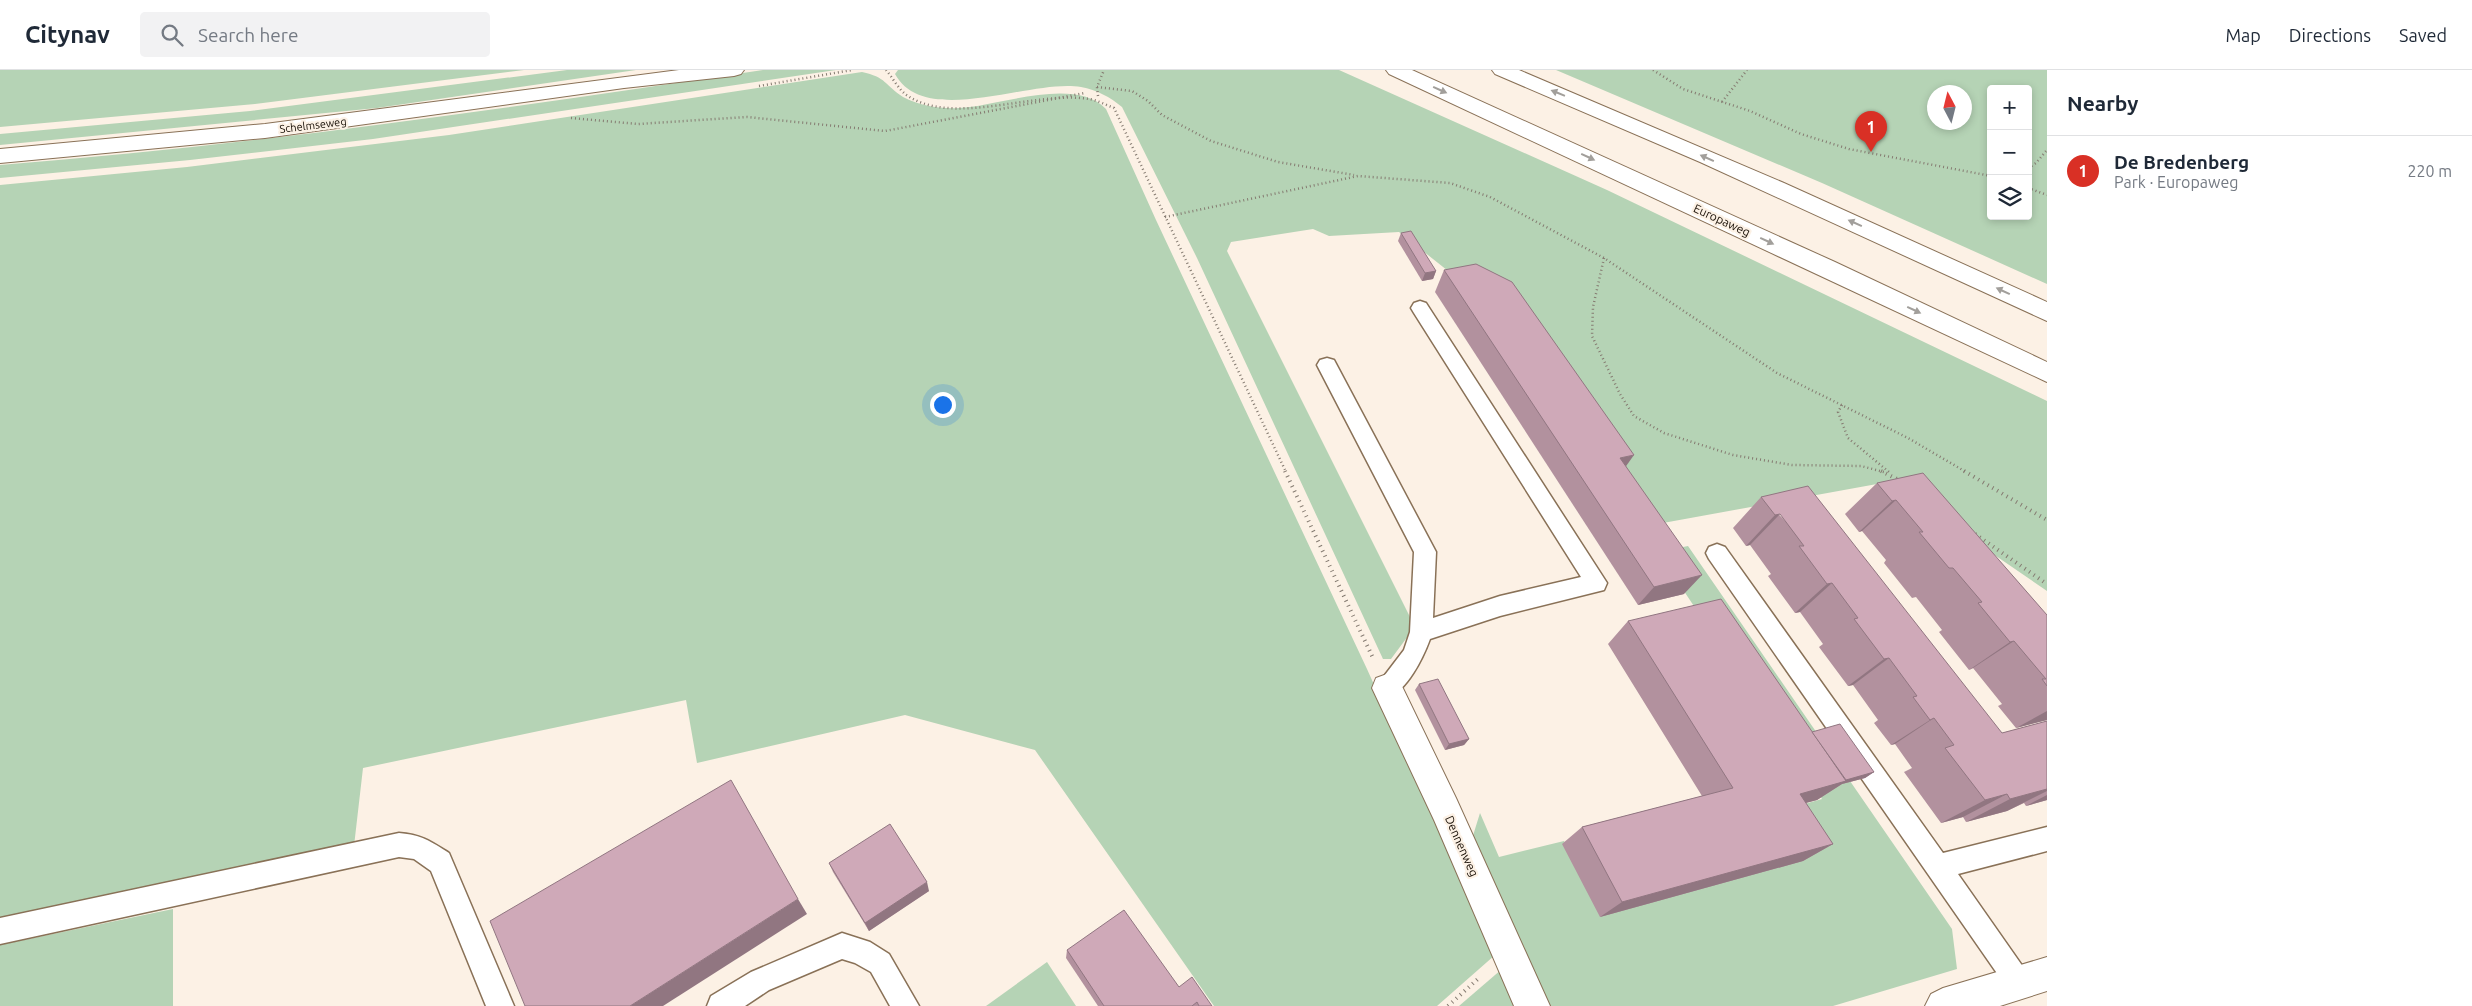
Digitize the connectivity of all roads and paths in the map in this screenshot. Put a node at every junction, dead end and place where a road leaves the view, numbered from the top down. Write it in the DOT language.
graph roads {
  1 [pos="677,70"];
  2 [pos="734,70"];
  3 [pos="886,70"];
  4 [pos="1104,70"];
  5 [pos="1396,70"];
  6 [pos="1502,70"];
  7 [pos="1653,70"];
  8 [pos="1746,70"];
  9 [pos="624,82"];
  10 [pos="1097,87"];
  11 [pos="1076,90"];
  12 [pos="1087,92"];
  13 [pos="1098,96"];
  14 [pos="1722,102"];
  15 [pos="967,103"];
  16 [pos="562,118"];
  17 [pos="2047,150"];
  18 [pos="0,156"];
  19 [pos="2032,166"];
  20 [pos="1987,175"];
  21 [pos="1358,176"];
  22 [pos="2032,189"];
  23 [pos="2047,195"];
  24 [pos="1165,217"];
  25 [pos="1604,258"];
  26 [pos="1420,308"];
  27 [pos="2047,312"];
  28 [pos="1327,364"];
  29 [pos="2047,373"];
  30 [pos="1842,405"];
  31 [pos="1891,474"];
  32 [pos="1907,485"];
  33 [pos="2047,520"];
  34 [pos="1968,529"];
  35 [pos="1717,553"];
  36 [pos="2047,584"];
  37 [pos="1422,632"];
  38 [pos="1388,688"];
  39 [pos="2047,839"];
  40 [pos="1938,868"];
  41 [pos="0,931"];
  42 [pos="2033,978"];
  43 [pos="500,1006"];
  44 [pos="721,1006"];
  45 [pos="905,1006"];
  46 [pos="1532,1006"];
  47 [pos="1943,1006"];
  1 -- 9 [label="main road, Schelmseweg"];
  2 -- 9 [label="main road, Schelmseweg"];
  3 -- 15 [label="path"];
  4 -- 10 [label="path"];
  5 -- 29 [label="main road, Europaweg, one-way"];
  27 -- 6 [label="main road, one-way"];
  7 -- 14 [label="path"];
  8 -- 14 [label="path"];
  9 -- 18 [label="main road, Schelmseweg"];
  10 -- 13 [label="path"];
  10 -- 21 [label="path"];
  11 -- 12 [label="path"];
  12 -- 13 [label="path"];
  12 -- 16 [label="path"];
  13 -- 24 [label="path"];
  14 -- 20 [label="path"];
  17 -- 19 [label="path"];
  21 -- 24 [label="path"];
  21 -- 25 [label="path"];
  22 -- 23 [label="path"];
  24 -- 38 [label="path"];
  25 -- 30 [label="path"];
  25 -- 31 [label="path"];
  26 -- 37 [label="lane"];
  28 -- 37 [label="lane"];
  30 -- 31 [label="path"];
  30 -- 33 [label="path"];
  31 -- 32 [label="path"];
  34 -- 36 [label="path"];
  35 -- 40 [label="lane"];
  37 -- 38 [label="lane"];
  38 -- 46 [label="main road, Dennenweg"];
  39 -- 40 [label="lane"];
  40 -- 42 [label="lane"];
  41 -- 43 [label="lane"];
  42 -- 47 [label="main road"];
  44 -- 45 [label="lane"];
}
